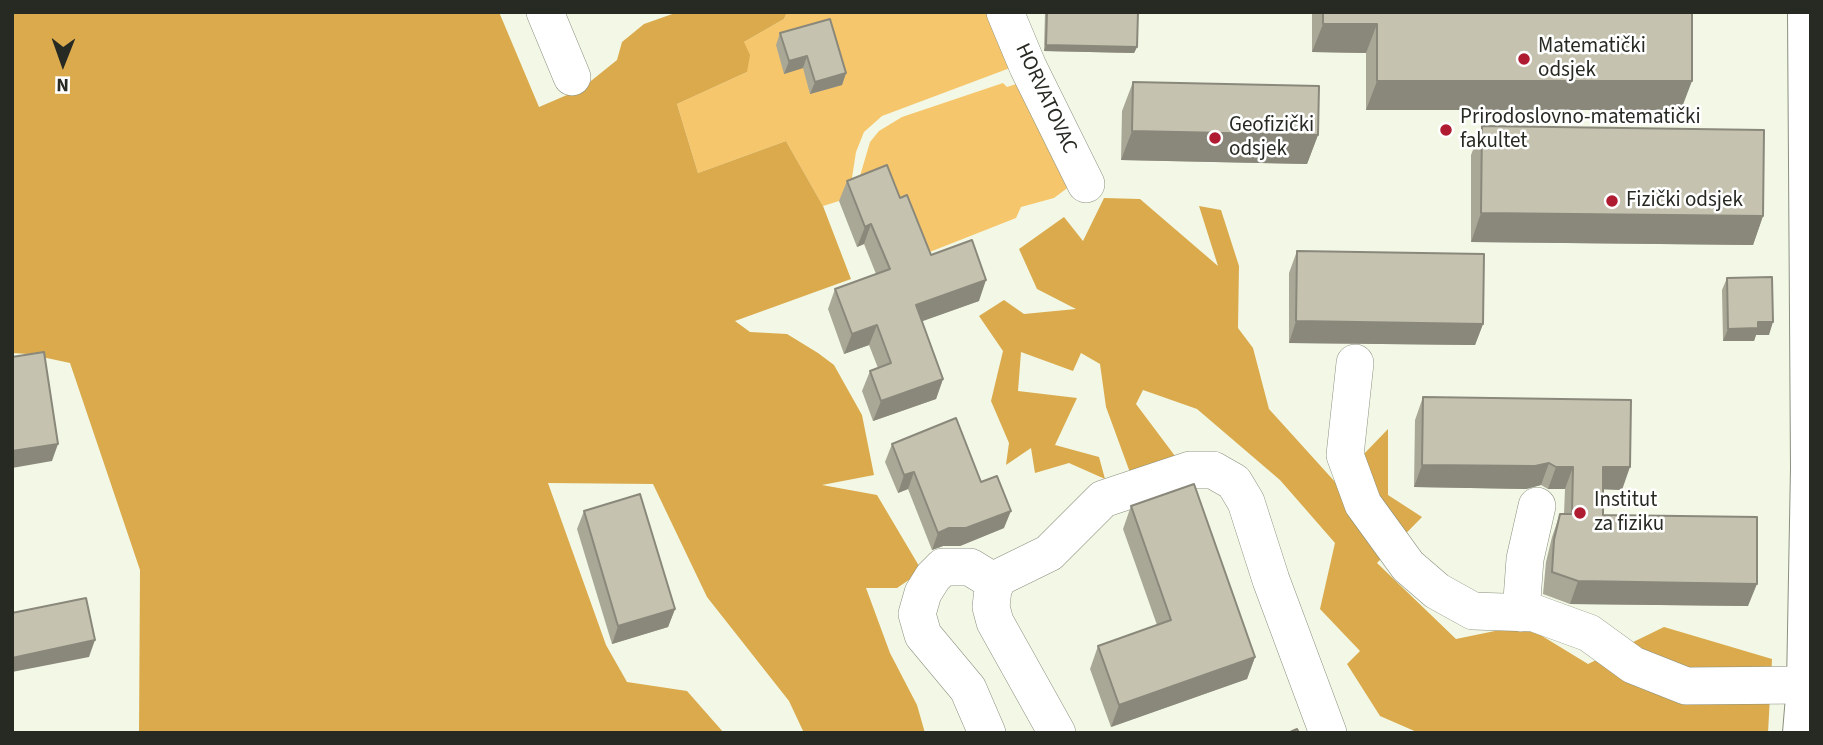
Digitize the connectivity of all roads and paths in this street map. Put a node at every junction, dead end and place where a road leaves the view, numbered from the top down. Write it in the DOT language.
graph roads {
  1 [pos="545,12"];
  2 [pos="1005,12"];
  3 [pos="1807,12"];
  4 [pos="572,77"];
  5 [pos="1086,184"];
  6 [pos="1810,290"];
  7 [pos="1355,363"];
  8 [pos="1537,506"];
  9 [pos="996,583"];
  10 [pos="1521,613"];
  11 [pos="1806,685"];
  12 [pos="987,733"];
  13 [pos="1058,733"];
  14 [pos="1328,733"];
  15 [pos="1802,733"];
  1 -- 4 [label="street"];
  2 -- 5 [label="street, HORVATOVAC"];
  3 -- 6 [label="main road"];
  6 -- 11 [label="main road"];
  7 -- 10 [label="street"];
  8 -- 10 [label="street"];
  9 -- 12 [label="street"];
  9 -- 13 [label="street"];
  9 -- 14 [label="street"];
  10 -- 11 [label="street"];
  11 -- 15 [label="main road"];
}
